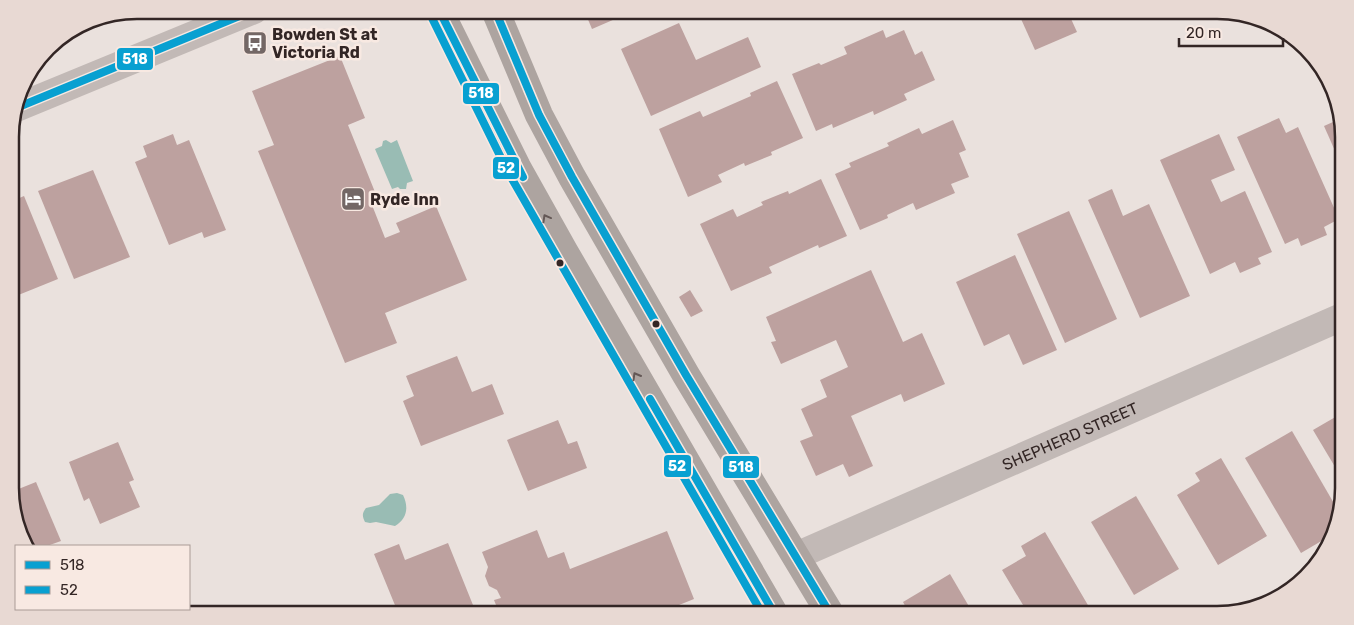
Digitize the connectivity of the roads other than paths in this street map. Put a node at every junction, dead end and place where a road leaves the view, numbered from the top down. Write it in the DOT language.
graph roads {
  1 [pos="232,19"];
  2 [pos="444,19"];
  3 [pos="499,19"];
  4 [pos="23,105"];
  5 [pos="1335,320"];
  6 [pos="796,556"];
  7 [pos="770,606"];
  8 [pos="826,606"];
  1 -- 4 [label="street"];
  7 -- 2 [label="highway, one-way"];
  3 -- 6 [label="highway"];
  5 -- 6 [label="street, SHEPHERD STREET"];
  6 -- 8 [label="highway"];
}
